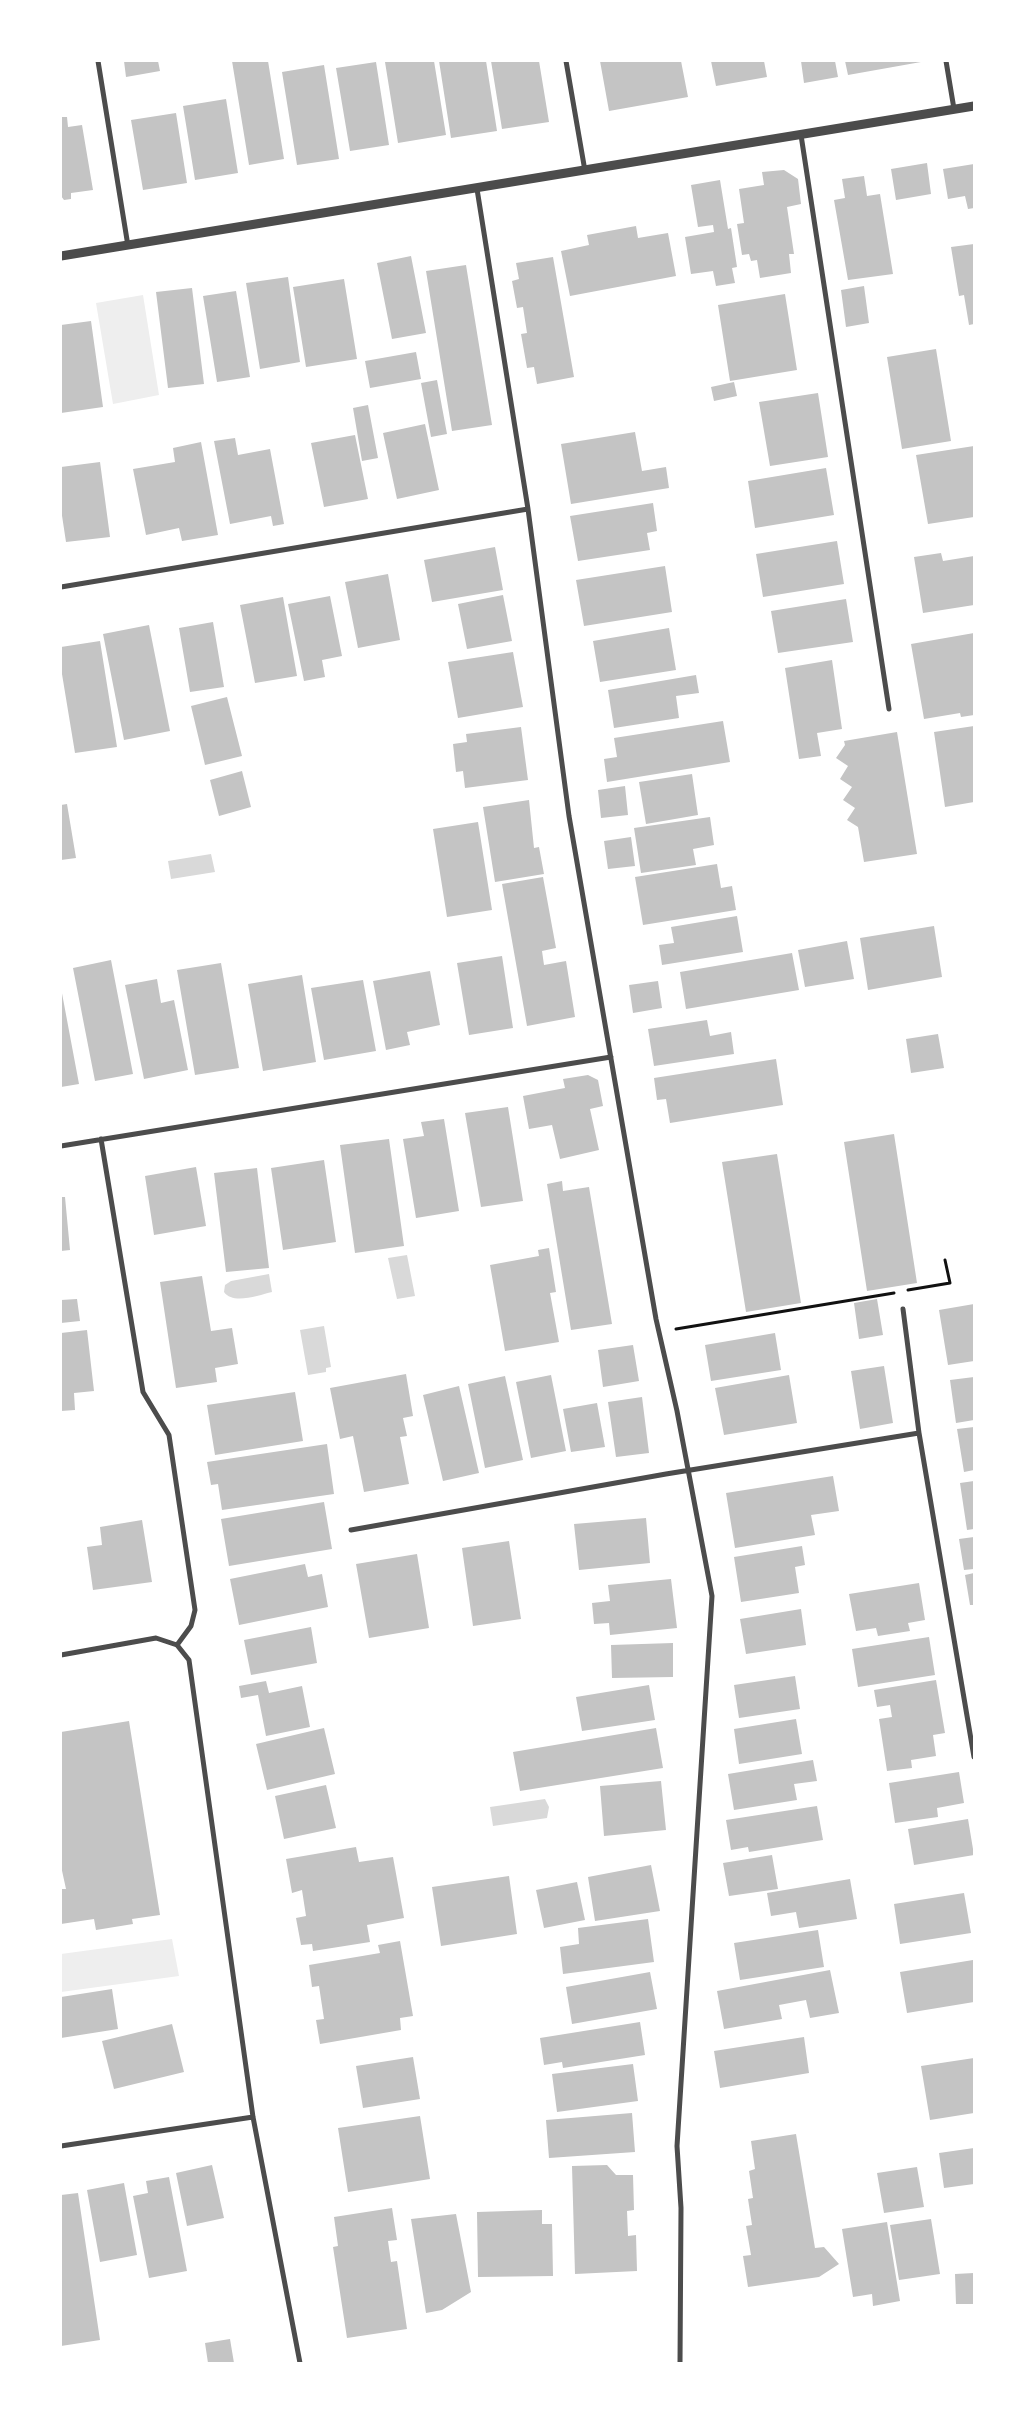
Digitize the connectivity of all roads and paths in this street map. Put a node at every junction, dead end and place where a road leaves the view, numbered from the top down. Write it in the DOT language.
graph roads {
  1 [pos="98,61"];
  2 [pos="566,61"];
  3 [pos="946,61"];
  4 [pos="974,106"];
  5 [pos="954,109"];
  6 [pos="801,135"];
  7 [pos="585,171"];
  8 [pos="477,189"];
  9 [pos="128,246"];
  10 [pos="61,256"];
  11 [pos="528,508"];
  12 [pos="61,586"];
  13 [pos="888,708"];
  14 [pos="611,1057"];
  15 [pos="100,1139"];
  16 [pos="61,1146"];
  17 [pos="945,1260"];
  18 [pos="904,1291"];
  19 [pos="895,1292"];
  20 [pos="903,1308"];
  21 [pos="673,1329"];
  22 [pos="919,1433"];
  23 [pos="689,1471"];
  24 [pos="351,1530"];
  25 [pos="177,1645"];
  26 [pos="61,1655"];
  27 [pos="974,1757"];
  28 [pos="253,2117"];
  29 [pos="61,2146"];
  30 [pos="300,2363"];
  31 [pos="680,2363"];
  1 -- 9 [label="street"];
  2 -- 7 [label="street"];
  3 -- 5 [label="street"];
  4 -- 5 [label="street"];
  5 -- 6 [label="street"];
  6 -- 7 [label="street"];
  6 -- 13 [label="street"];
  7 -- 8 [label="street"];
  8 -- 9 [label="street"];
  8 -- 11 [label="street"];
  9 -- 10 [label="street"];
  11 -- 12 [label="street"];
  11 -- 14 [label="street"];
  14 -- 15 [label="street"];
  14 -- 23 [label="street"];
  15 -- 16 [label="street"];
  15 -- 25 [label="street"];
  17 -- 18 [label="path"];
  19 -- 21 [label="path"];
  20 -- 22 [label="street"];
  22 -- 23 [label="street"];
  22 -- 27 [label="street"];
  23 -- 24 [label="street"];
  23 -- 31 [label="street"];
  25 -- 26 [label="street"];
  25 -- 28 [label="street"];
  28 -- 29 [label="street"];
  28 -- 30 [label="street"];
}
